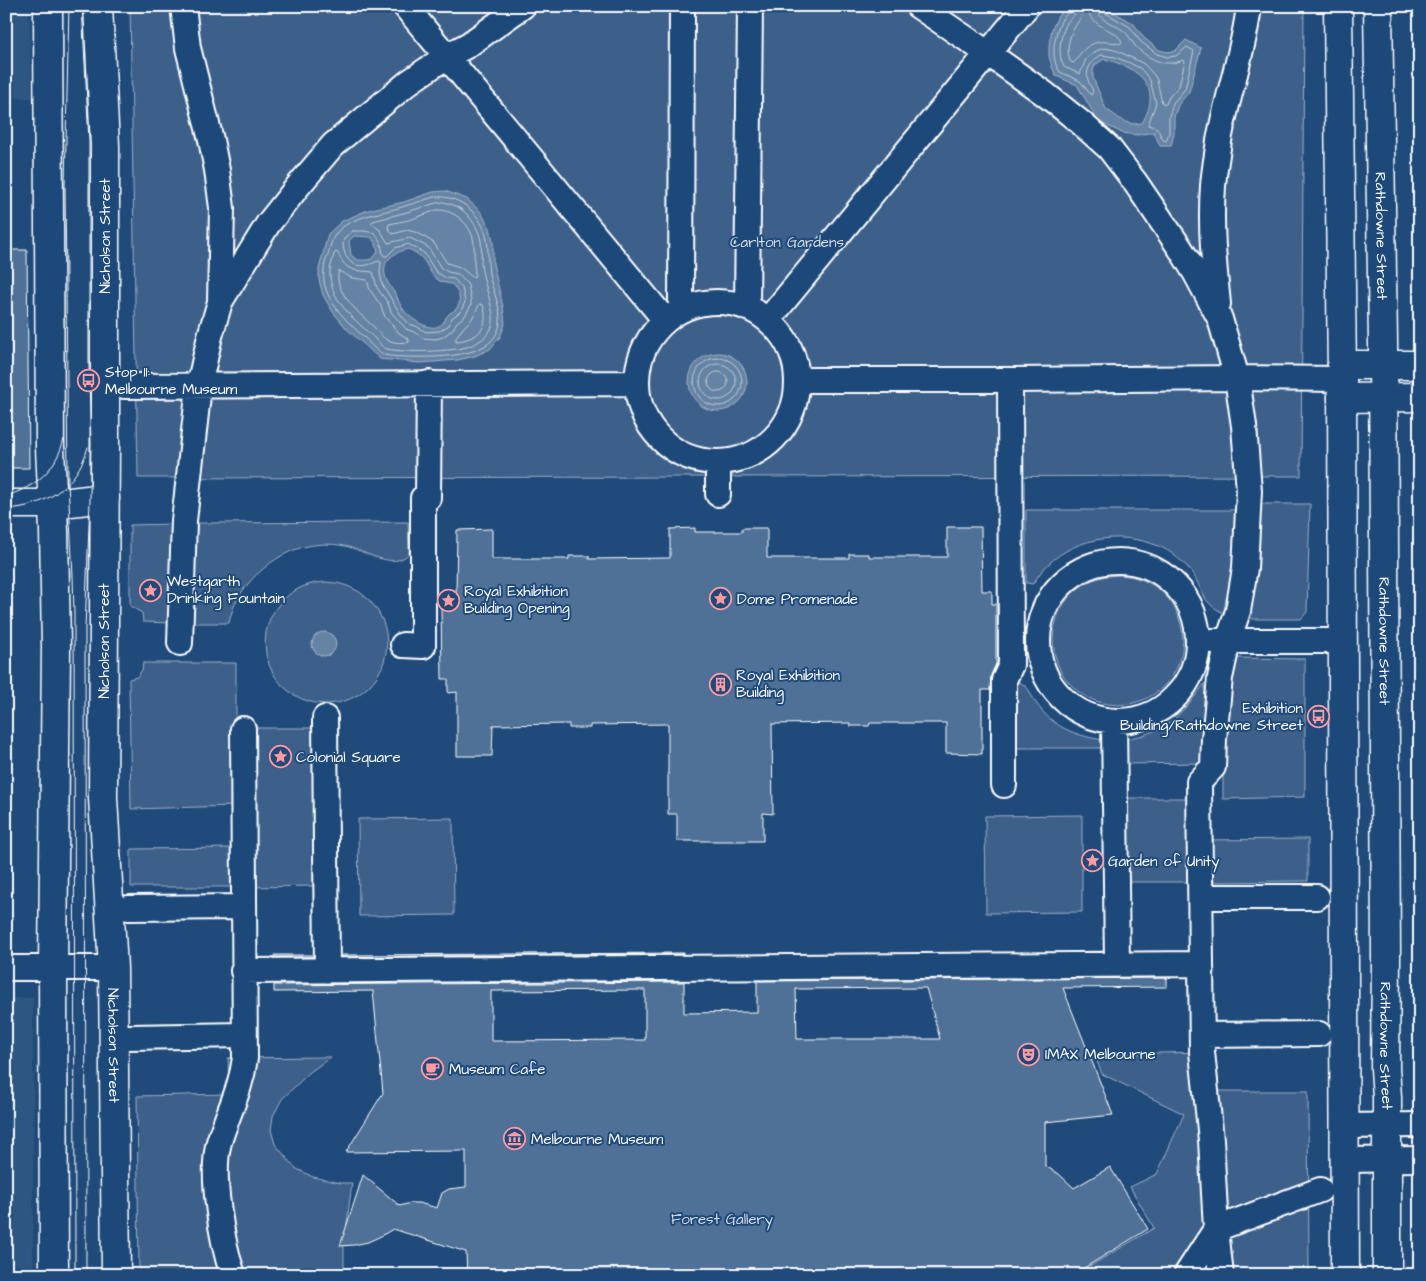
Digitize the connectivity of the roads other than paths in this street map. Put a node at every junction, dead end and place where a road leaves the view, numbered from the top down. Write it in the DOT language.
graph roads {
  1 [pos="48,6"];
  2 [pos="98,6"];
  3 [pos="183,6"];
  4 [pos="405,6"];
  5 [pos="523,6"];
  6 [pos="682,6"];
  7 [pos="750,6"];
  8 [pos="918,6"];
  9 [pos="1027,6"];
  10 [pos="1249,6"];
  11 [pos="1338,6"];
  12 [pos="1378,6"];
  13 [pos="989,54"];
  14 [pos="447,56"];
  15 [pos="220,302"];
  16 [pos="747,308"];
  17 [pos="673,315"];
  18 [pos="1220,319"];
  19 [pos="768,320"];
  20 [pos="1383,365"];
  21 [pos="1420,365"];
  22 [pos="1237,378"];
  23 [pos="798,380"];
  24 [pos="1010,380"];
  25 [pos="1342,381"];
  26 [pos="429,383"];
  27 [pos="636,383"];
  28 [pos="124,386"];
  29 [pos="199,386"];
  30 [pos="1420,397"];
  31 [pos="1383,398"];
  32 [pos="718,462"];
  33 [pos="718,494"];
  34 [pos="105,498"];
  35 [pos="6,504"];
  36 [pos="53,504"];
  37 [pos="1011,640"];
  38 [pos="1037,640"];
  39 [pos="1199,641"];
  40 [pos="1228,641"];
  41 [pos="1343,641"];
  42 [pos="180,643"];
  43 [pos="403,645"];
  44 [pos="325,718"];
  45 [pos="1114,723"];
  46 [pos="243,729"];
  47 [pos="1004,785"];
  48 [pos="1201,897"];
  49 [pos="1317,897"];
  50 [pos="243,907"];
  51 [pos="128,908"];
  52 [pos="1117,964"];
  53 [pos="1201,964"];
  54 [pos="6,968"];
  55 [pos="53,968"];
  56 [pos="113,968"];
  57 [pos="327,971"];
  58 [pos="243,972"];
  59 [pos="1319,1034"];
  60 [pos="244,1035"];
  61 [pos="1202,1035"];
  62 [pos="129,1037"];
  63 [pos="1345,1069"];
  64 [pos="1385,1069"];
  65 [pos="1387,1125"];
  66 [pos="1420,1125"];
  67 [pos="1345,1126"];
  68 [pos="1345,1160"];
  69 [pos="1387,1160"];
  70 [pos="1420,1160"];
  71 [pos="1320,1190"];
  72 [pos="1216,1229"];
  73 [pos="231,1272"];
  74 [pos="54,1275"];
  75 [pos="116,1275"];
  76 [pos="1186,1275"];
  77 [pos="1222,1275"];
  78 [pos="1345,1275"];
  79 [pos="1388,1275"];
  1 -- 36 [label="main road"];
  2 -- 34 [label="main road, Nicholson Street"];
  3 -- 15 [label="street"];
  4 -- 14 [label="street"];
  5 -- 14 [label="street"];
  6 -- 17 [label="street"];
  7 -- 16 [label="street"];
  8 -- 13 [label="street"];
  9 -- 13 [label="street"];
  10 -- 18 [label="street"];
  11 -- 25 [label="main road"];
  12 -- 20 [label="main road, Rathdowne Street"];
  13 -- 18 [label="street"];
  13 -- 19 [label="street"];
  14 -- 15 [label="street"];
  14 -- 17 [label="street"];
  15 -- 29 [label="street"];
  16 -- 17 [label="street"];
  16 -- 19 [label="street"];
  17 -- 27 [label="street"];
  18 -- 22 [label="street"];
  19 -- 23 [label="street"];
  20 -- 21 [label="main road"];
  20 -- 25 [label="main road"];
  20 -- 31 [label="main road, Rathdowne Street"];
  22 -- 24 [label="street"];
  22 -- 25 [label="street"];
  22 -- 40 [label="street"];
  23 -- 24 [label="street"];
  23 -- 32 [label="street"];
  24 -- 37 [label="street"];
  25 -- 31 [label="main road"];
  25 -- 41 [label="main road"];
  26 -- 27 [label="street"];
  26 -- 29 [label="street"];
  26 -- 43 [label="street"];
  27 -- 32 [label="street"];
  28 -- 29 [label="street"];
  29 -- 42 [label="street"];
  30 -- 31 [label="main road"];
  31 -- 64 [label="main road, Rathdowne Street"];
  32 -- 33 [label="street"];
  34 -- 36 [label="main road"];
  34 -- 56 [label="main road, Nicholson Street"];
  35 -- 36 [label="main road"];
  36 -- 55 [label="main road"];
  37 -- 38 [label="street"];
  37 -- 47 [label="street"];
  38 -- 39 [label="street"];
  38 -- 45 [label="street"];
  39 -- 40 [label="street"];
  39 -- 45 [label="street"];
  40 -- 41 [label="street"];
  40 -- 48 [label="street"];
  41 -- 63 [label="main road"];
  44 -- 57 [label="street"];
  45 -- 52 [label="street"];
  46 -- 50 [label="street"];
  48 -- 49 [label="street"];
  48 -- 53 [label="street"];
  50 -- 51 [label="street"];
  50 -- 58 [label="street"];
  52 -- 53 [label="street"];
  52 -- 57 [label="street"];
  53 -- 61 [label="street"];
  54 -- 55 [label="street"];
  55 -- 56 [label="street"];
  55 -- 74 [label="main road"];
  56 -- 75 [label="main road, Nicholson Street"];
  57 -- 58 [label="street"];
  58 -- 60 [label="street"];
  59 -- 61 [label="street"];
  60 -- 62 [label="street"];
  60 -- 73 [label="street"];
  61 -- 72 [label="street"];
  63 -- 64 [label="main road"];
  63 -- 67 [label="main road"];
  64 -- 65 [label="main road, Rathdowne Street"];
  65 -- 66 [label="street"];
  65 -- 67 [label="street"];
  65 -- 69 [label="main road, Rathdowne Street"];
  67 -- 68 [label="main road"];
  68 -- 69 [label="street"];
  68 -- 78 [label="main road"];
  69 -- 70 [label="street"];
  69 -- 79 [label="main road, Rathdowne Street"];
  71 -- 72 [label="street"];
  72 -- 76 [label="street"];
  72 -- 77 [label="street"];
}
